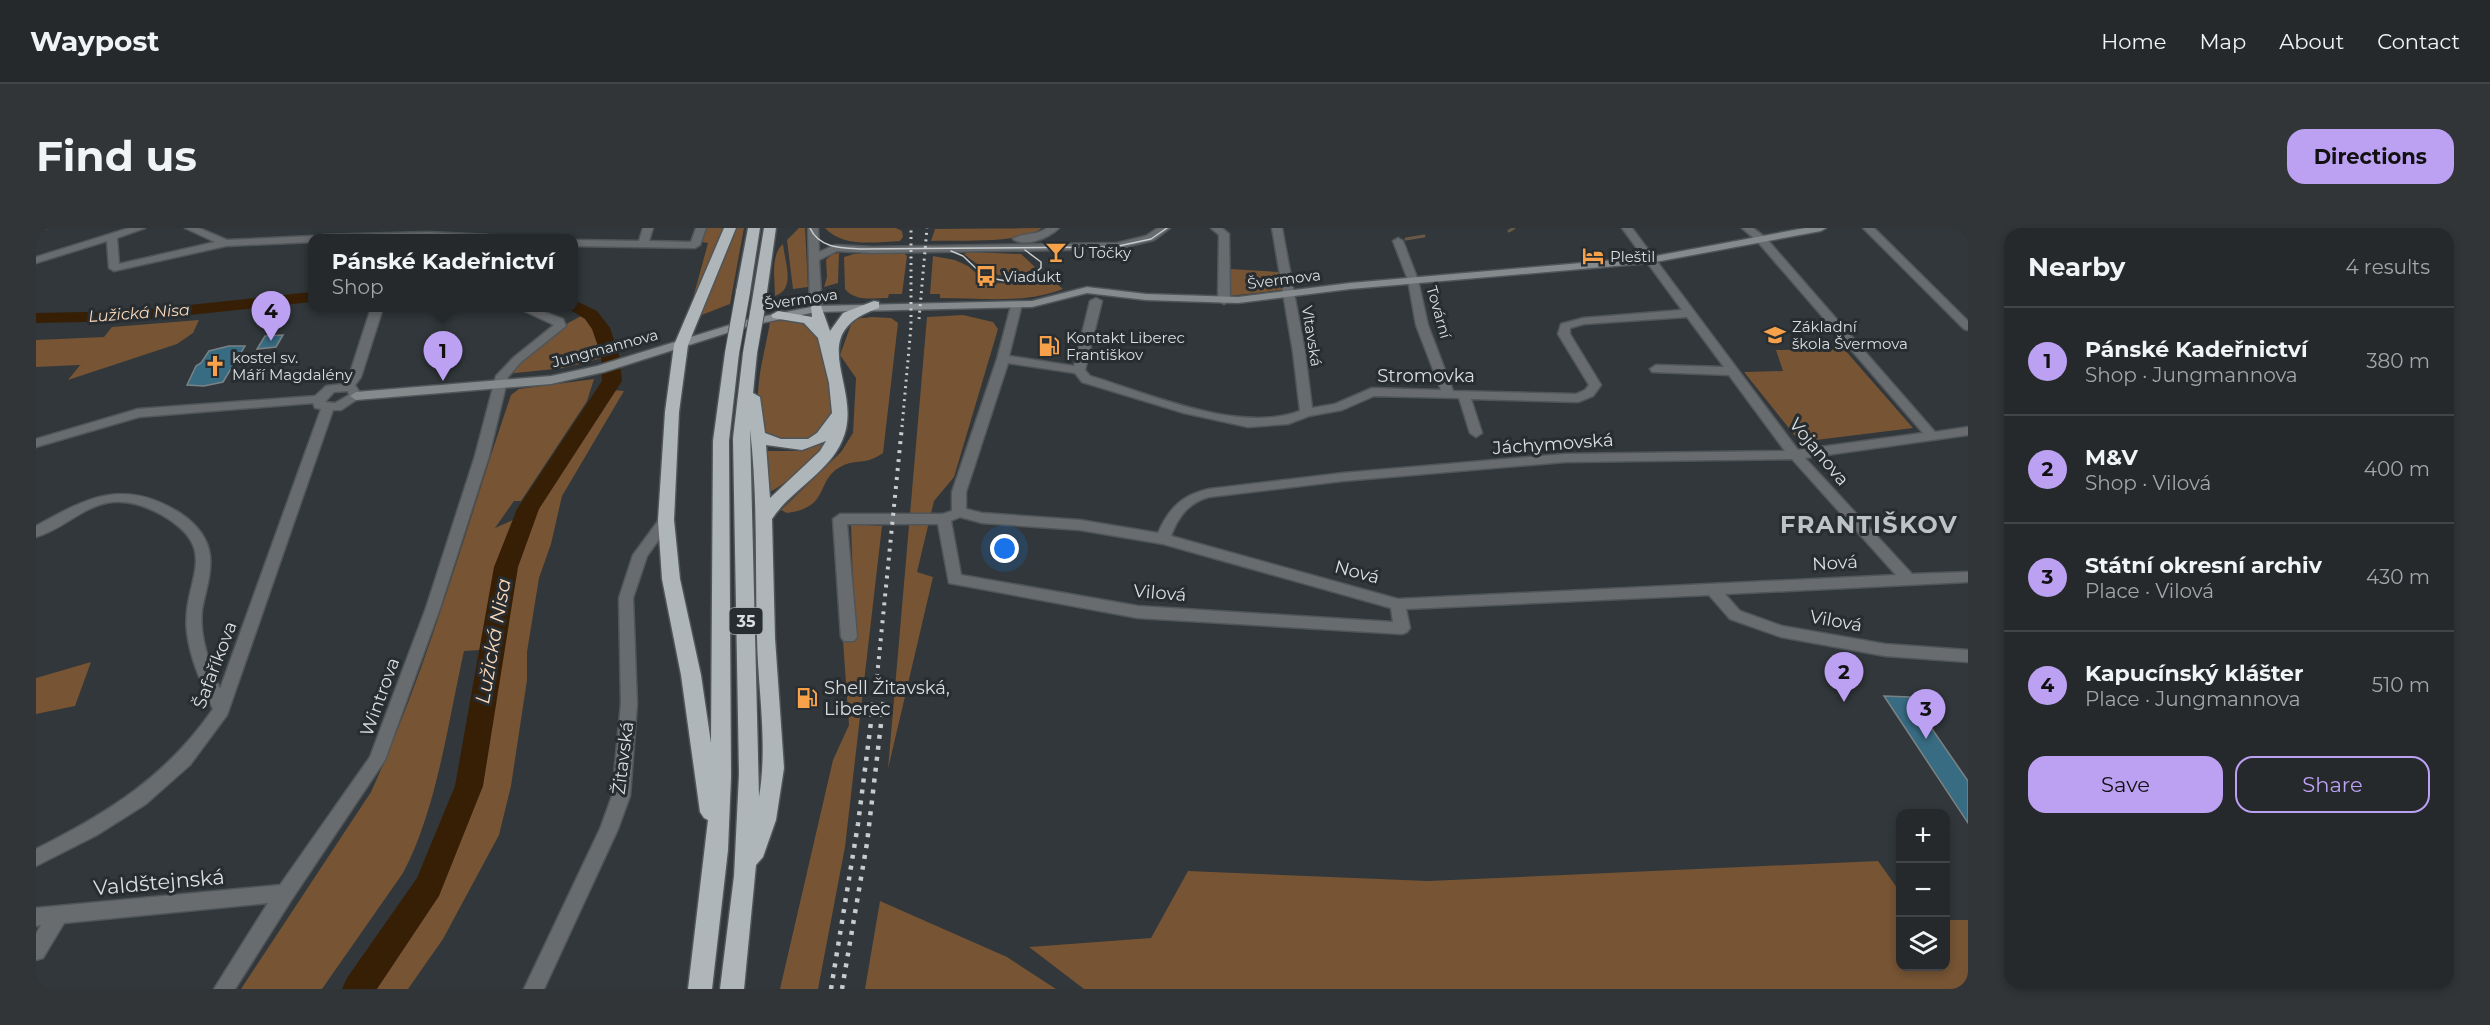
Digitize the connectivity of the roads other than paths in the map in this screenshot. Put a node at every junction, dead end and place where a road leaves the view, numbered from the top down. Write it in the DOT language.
graph roads {
  1 [pos="42,228"];
  2 [pos="190,228"];
  3 [pos="648,228"];
  4 [pos="700,228"];
  5 [pos="730,228"];
  6 [pos="754,228"];
  7 [pos="770,228"];
  8 [pos="1054,228"];
  9 [pos="1166,228"];
  10 [pos="1216,228"];
  11 [pos="1276,228"];
  12 [pos="1627,228"];
  13 [pos="1747,228"];
  14 [pos="1821,228"];
  15 [pos="1868,228"];
  16 [pos="36,229"];
  17 [pos="135,229"];
  18 [pos="813,232"];
  19 [pos="112,236"];
  20 [pos="308,239"];
  21 [pos="1761,239"];
  22 [pos="1398,241"];
  23 [pos="226,243"];
  24 [pos="578,243"];
  25 [pos="644,244"];
  26 [pos="835,248"];
  27 [pos="956,248"];
  28 [pos="815,258"];
  29 [pos="36,260"];
  30 [pos="1650,260"];
  31 [pos="1413,280"];
  32 [pos="1288,294"];
  33 [pos="1096,301"];
  34 [pos="1224,301"];
  35 [pos="1016,304"];
  36 [pos="874,305"];
  37 [pos="816,309"];
  38 [pos="376,312"];
  39 [pos="535,312"];
  40 [pos="1690,314"];
  41 [pos="778,315"];
  42 [pos="750,322"];
  43 [pos="1968,327"];
  44 [pos="681,345"];
  45 [pos="829,353"];
  46 [pos="1003,359"];
  47 [pos="750,360"];
  48 [pos="1656,369"];
  49 [pos="1079,370"];
  50 [pos="1732,371"];
  51 [pos="499,385"];
  52 [pos="352,391"];
  53 [pos="1448,393"];
  54 [pos="1463,393"];
  55 [pos="323,403"];
  56 [pos="840,407"];
  57 [pos="1305,413"];
  58 [pos="1968,431"];
  59 [pos="1476,433"];
  60 [pos="758,435"];
  61 [pos="1933,437"];
  62 [pos="36,443"];
  63 [pos="1796,455"];
  64 [pos="959,512"];
  65 [pos="944,519"];
  66 [pos="666,520"];
  67 [pos="762,521"];
  68 [pos="36,532"];
  69 [pos="1163,538"];
  70 [pos="1968,577"];
  71 [pos="1908,579"];
  72 [pos="1712,588"];
  73 [pos="1398,604"];
  74 [pos="849,637"];
  75 [pos="1968,656"];
  76 [pos="221,710"];
  77 [pos="717,850"];
  78 [pos="36,858"];
  79 [pos="745,876"];
  80 [pos="285,893"];
  81 [pos="59,914"];
  82 [pos="36,916"];
  83 [pos="36,951"];
  84 [pos="224,989"];
  85 [pos="534,989"];
  86 [pos="700,989"];
  87 [pos="732,989"];
  1 -- 16 [label="street"];
  2 -- 23 [label="street"];
  3 -- 25 [label="street"];
  4 -- 25 [label="street"];
  5 -- 44 [label="highway"];
  6 -- 77 [label="highway, 35, bridge"];
  7 -- 47 [label="highway, 35, bridge"];
  8 -- 27 [label="street"];
  9 -- 27 [label="street"];
  10 -- 34 [label="street"];
  11 -- 32 [label="street, Vltavská"];
  12 -- 30 [label="street, Vojanova"];
  13 -- 21 [label="street"];
  14 -- 21 [label="street, Švermova"];
  15 -- 43 [label="street"];
  17 -- 19 [label="street"];
  18 -- 26 [label="street"];
  18 -- 28 [label="street"];
  19 -- 23 [label="street"];
  19 -- 29 [label="street"];
  20 -- 23 [label="street"];
  21 -- 30 [label="street, Švermova"];
  21 -- 61 [label="street"];
  22 -- 31 [label="street, Tovární"];
  24 -- 25 [label="street"];
  26 -- 27 [label="street"];
  26 -- 28 [label="street"];
  28 -- 37 [label="street"];
  30 -- 31 [label="street, Švermova"];
  30 -- 40 [label="street, Vojanova"];
  31 -- 32 [label="street, Švermova"];
  31 -- 53 [label="street, Tovární"];
  32 -- 34 [label="street, Švermova"];
  32 -- 57 [label="street, Vltavská"];
  33 -- 49 [label="street"];
  34 -- 35 [label="street, Švermova"];
  35 -- 36 [label="street, Švermova"];
  35 -- 46 [label="street"];
  36 -- 37 [label="street, Švermova"];
  36 -- 45 [label="highway"];
  37 -- 41 [label="street, Švermova"];
  37 -- 45 [label="highway"];
  38 -- 52 [label="street"];
  39 -- 51 [label="street"];
  40 -- 50 [label="street, Vojanova"];
  40 -- 54 [label="street, Stromovka"];
  41 -- 42 [label="street, Švermova"];
  41 -- 45 [label="highway"];
  42 -- 44 [label="street, Jungmannova"];
  44 -- 51 [label="street, Jungmannova"];
  44 -- 66 [label="highway"];
  45 -- 56 [label="highway"];
  46 -- 49 [label="street, Stromovka"];
  46 -- 64 [label="street"];
  47 -- 60 [label="highway"];
  47 -- 79 [label="highway, 35"];
  48 -- 50 [label="street"];
  49 -- 57 [label="street, Stromovka"];
  50 -- 63 [label="street, Vojanova"];
  51 -- 52 [label="street, Jungmannova"];
  51 -- 80 [label="street, Wintrova"];
  52 -- 55 [label="street, Jungmannova"];
  52 -- 55 [label="street, Jungmannova"];
  53 -- 54 [label="street, Stromovka"];
  53 -- 57 [label="street, Stromovka"];
  54 -- 59 [label="street"];
  55 -- 62 [label="street, Jungmannova"];
  55 -- 76 [label="street, Šafaříkova"];
  56 -- 60 [label="highway"];
  56 -- 67 [label="highway"];
  58 -- 61 [label="street, Jáchymovská"];
  60 -- 67 [label="highway"];
  61 -- 63 [label="street, Jáchymovská"];
  63 -- 69 [label="street, Jáchymovská"];
  63 -- 71 [label="street, Vojanova"];
  64 -- 65 [label="street"];
  64 -- 69 [label="street, Nová"];
  65 -- 73 [label="street, Vilová"];
  65 -- 74 [label="street"];
  66 -- 77 [label="highway"];
  66 -- 85 [label="street, Žitavská"];
  67 -- 79 [label="highway"];
  68 -- 76 [label="street"];
  69 -- 73 [label="street, Nová"];
  70 -- 71 [label="street, Nová"];
  71 -- 72 [label="street, Nová"];
  72 -- 73 [label="street, Nová"];
  72 -- 75 [label="street, Vilová"];
  76 -- 78 [label="street, Šafaříkova"];
  77 -- 86 [label="highway, 35"];
  79 -- 87 [label="highway, 35"];
  80 -- 81 [label="street, Valdštejnská"];
  80 -- 84 [label="street, Wintrova"];
  81 -- 82 [label="street, Valdštejnská"];
  81 -- 83 [label="street"];
}
